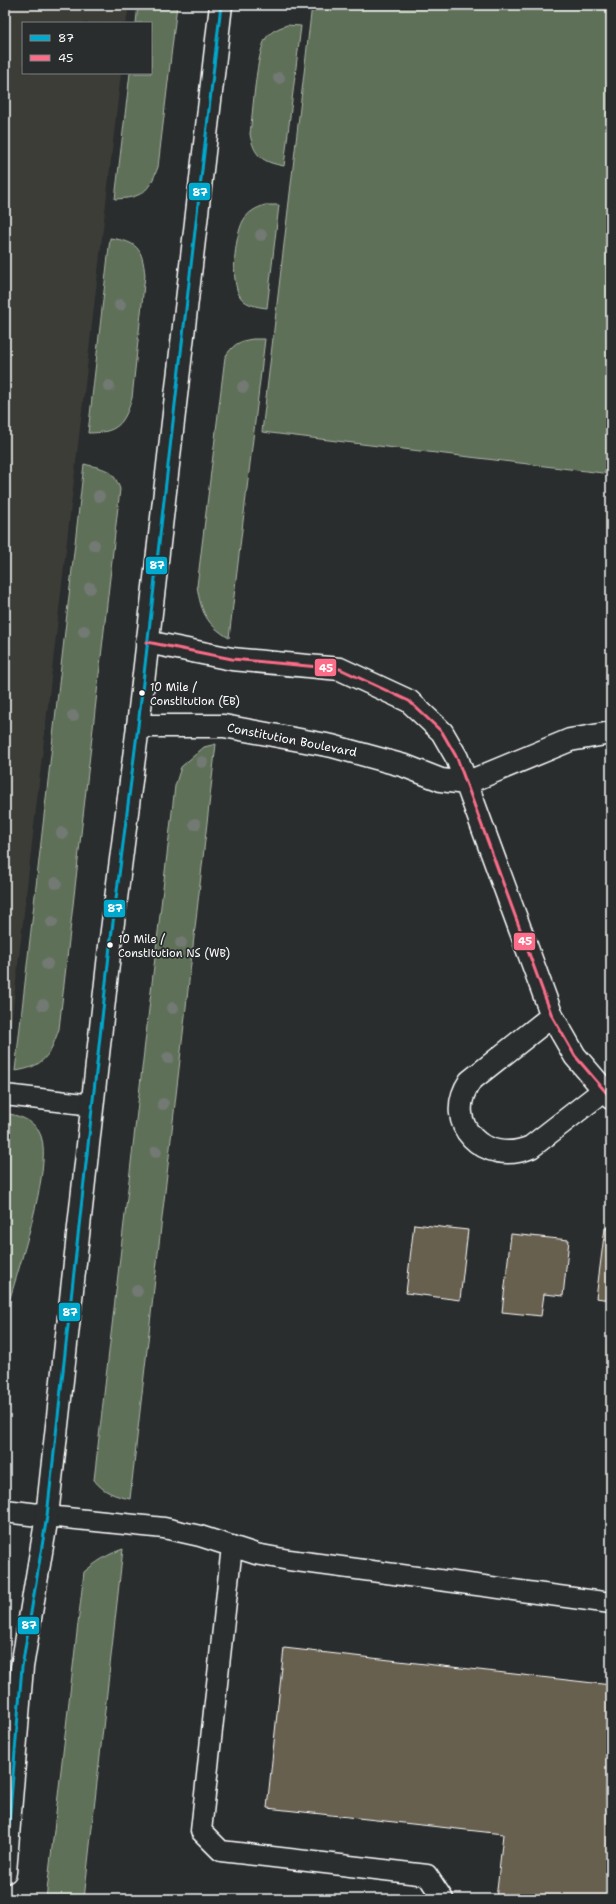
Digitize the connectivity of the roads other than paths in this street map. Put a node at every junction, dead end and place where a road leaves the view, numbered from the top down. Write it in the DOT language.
graph roads {
  1 [pos="221,5"];
  2 [pos="147,642"];
  3 [pos="138,726"];
  4 [pos="611,733"];
  5 [pos="466,783"];
  6 [pos="552,1016"];
  7 [pos="607,1094"];
  8 [pos="5,1095"];
  9 [pos="93,1104"];
  10 [pos="5,1511"];
  11 [pos="47,1516"];
  12 [pos="232,1546"];
  13 [pos="611,1603"];
  14 [pos="6,1863"];
  15 [pos="443,1899"];
  1 -- 2 [label="main road"];
  2 -- 3 [label="main road"];
  2 -- 5 [label="main road"];
  3 -- 5 [label="main road, Constitution Boulevard"];
  3 -- 9 [label="main road"];
  4 -- 5 [label="main road"];
  5 -- 6 [label="main road"];
  6 -- 7 [label="main road"];
  6 -- 7 [label="main road"];
  8 -- 9 [label="lane"];
  9 -- 11 [label="main road"];
  10 -- 11 [label="main road"];
  11 -- 12 [label="lane"];
  11 -- 14 [label="main road"];
  12 -- 13 [label="lane"];
  12 -- 15 [label="lane"];
}
